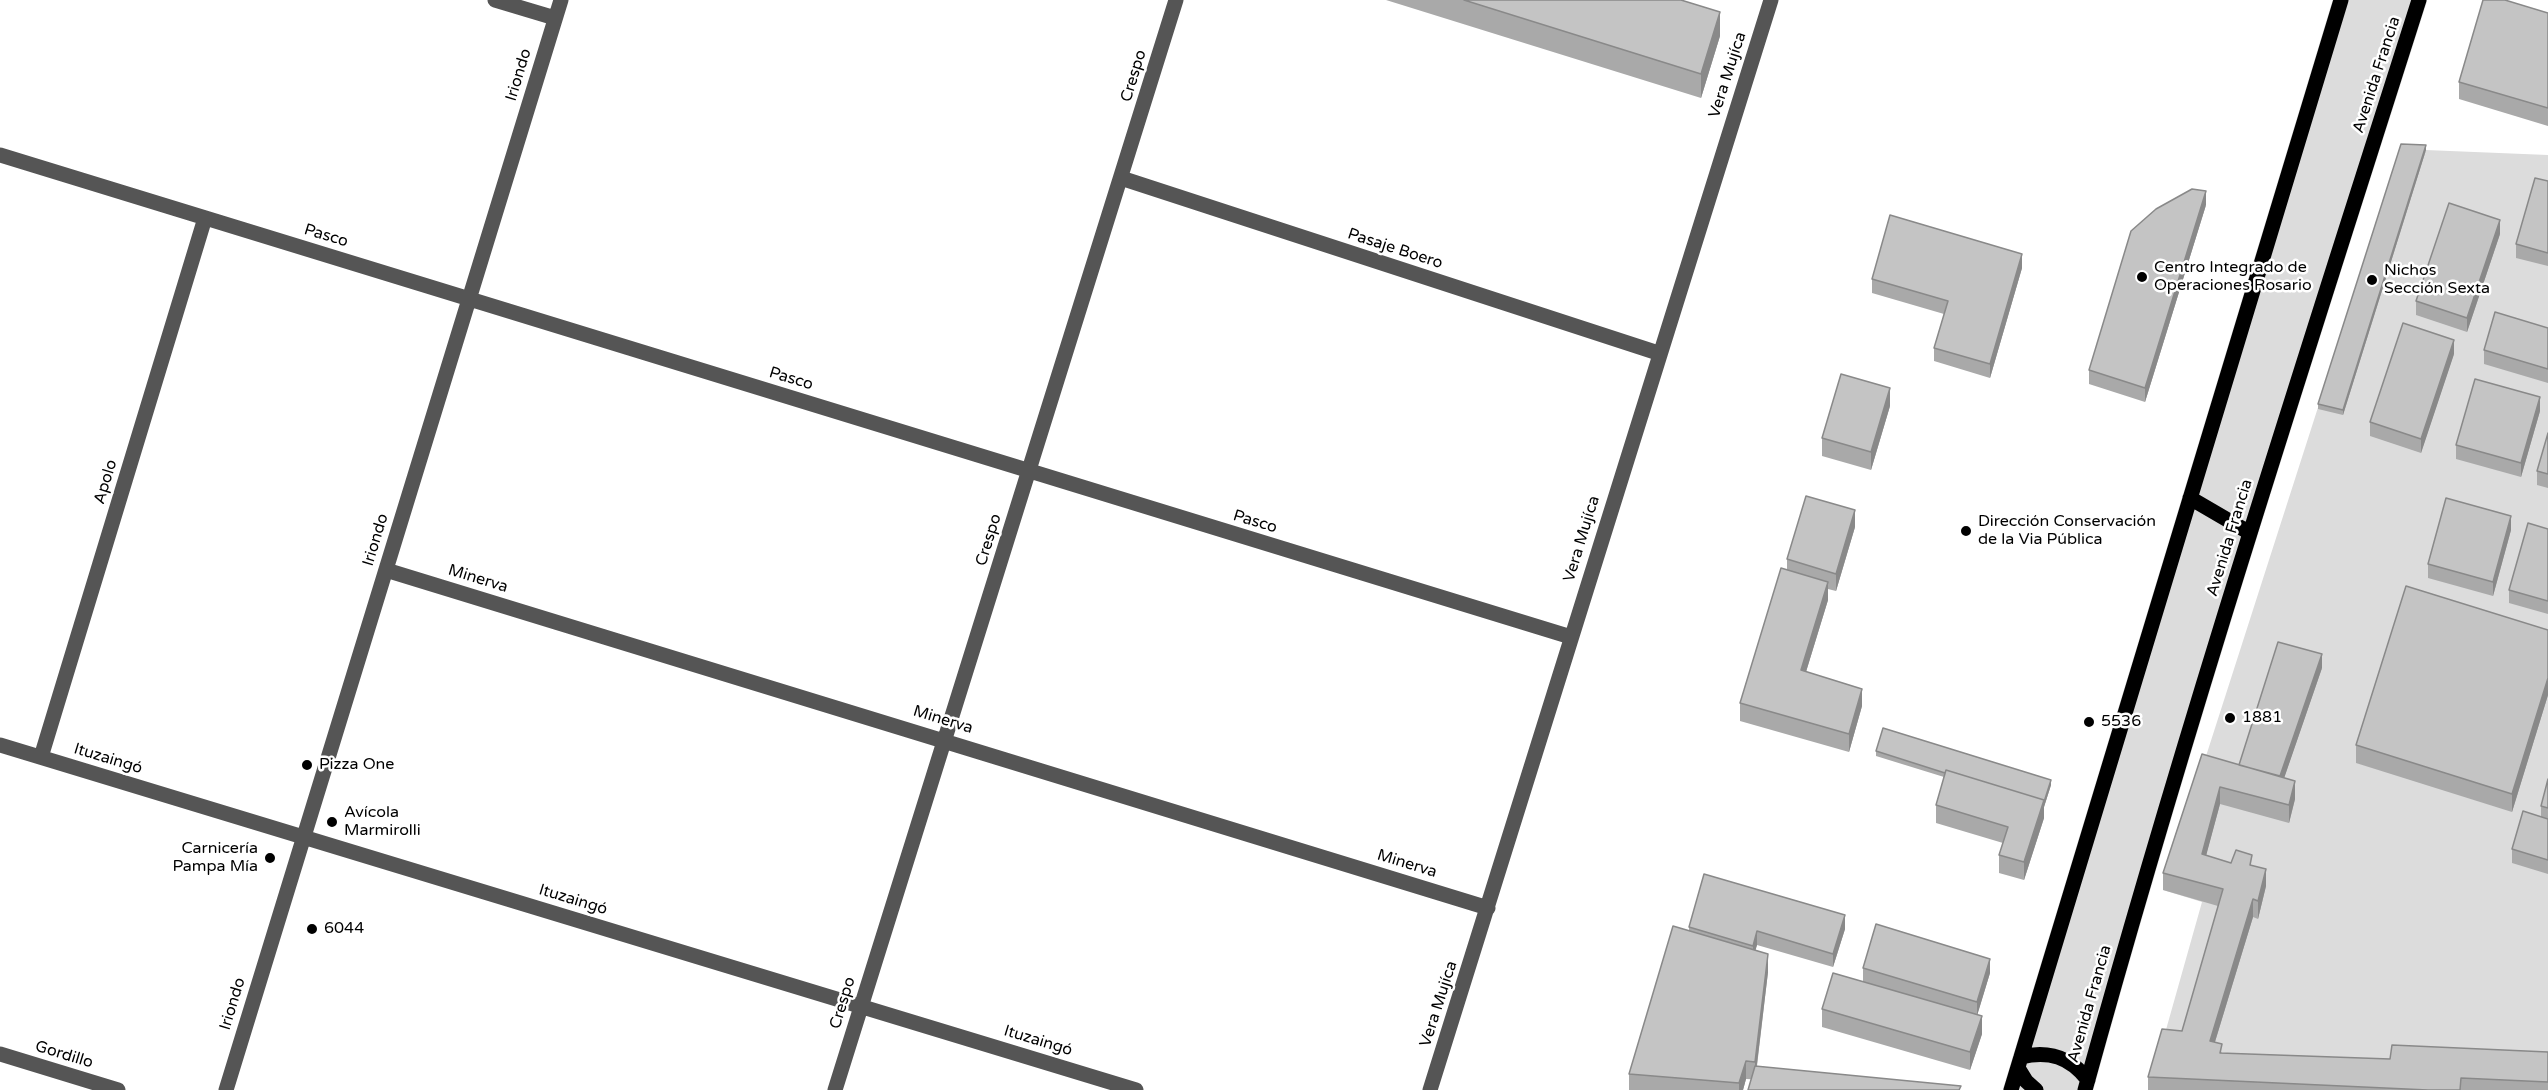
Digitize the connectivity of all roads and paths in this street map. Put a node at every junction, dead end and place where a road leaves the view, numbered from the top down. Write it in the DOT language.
graph roads {
  1 [pos="495,0"];
  2 [pos="561,0"];
  3 [pos="1176,0"];
  4 [pos="1771,0"];
  5 [pos="2341,0"];
  6 [pos="2419,0"];
  7 [pos="555,18"];
  8 [pos="0,155"];
  9 [pos="1121,178"];
  10 [pos="205,218"];
  11 [pos="469,299"];
  12 [pos="1658,353"];
  13 [pos="1029,471"];
  14 [pos="2190,498"];
  15 [pos="2250,533"];
  16 [pos="386,570"];
  17 [pos="1571,637"];
  18 [pos="945,740"];
  19 [pos="0,745"];
  20 [pos="41,757"];
  21 [pos="303,837"];
  22 [pos="1488,908"];
  23 [pos="861,1006"];
  24 [pos="0,1054"];
  25 [pos="2019,1062"];
  26 [pos="2086,1085"];
  27 [pos="118,1090"];
  28 [pos="226,1090"];
  29 [pos="835,1090"];
  30 [pos="1137,1090"];
  31 [pos="1430,1090"];
  32 [pos="2011,1090"];
  33 [pos="2036,1090"];
  1 -- 7 [label="street"];
  2 -- 7 [label="street, Iriondo"];
  3 -- 9 [label="street, Crespo"];
  4 -- 12 [label="street, Vera Mujíca"];
  5 -- 14 [label="main road"];
  6 -- 15 [label="main road, Avenida Francia"];
  7 -- 11 [label="street, Iriondo"];
  8 -- 10 [label="street, Pasco"];
  9 -- 12 [label="street, Pasaje Boero"];
  9 -- 13 [label="street, Crespo"];
  10 -- 11 [label="street, Pasco"];
  10 -- 20 [label="street, Apolo"];
  11 -- 13 [label="street, Pasco"];
  11 -- 16 [label="street, Iriondo"];
  12 -- 17 [label="street, Vera Mujíca"];
  13 -- 17 [label="street, Pasco"];
  13 -- 18 [label="street, Crespo"];
  14 -- 15 [label="main road"];
  14 -- 25 [label="main road"];
  15 -- 26 [label="main road, Avenida Francia"];
  16 -- 18 [label="street, Minerva"];
  16 -- 21 [label="street, Iriondo"];
  17 -- 22 [label="street, Vera Mujíca"];
  18 -- 22 [label="street, Minerva"];
  18 -- 23 [label="street, Crespo"];
  19 -- 20 [label="street, Ituzaingó"];
  20 -- 21 [label="street, Ituzaingó"];
  21 -- 23 [label="street, Ituzaingó"];
  21 -- 28 [label="street, Iriondo"];
  22 -- 31 [label="street, Vera Mujíca"];
  23 -- 29 [label="street, Crespo"];
  23 -- 30 [label="street, Ituzaingó"];
  24 -- 27 [label="street, Gordillo"];
  25 -- 26 [label="main road"];
  25 -- 32 [label="main road"];
  25 -- 33 [label="main road"];
}
